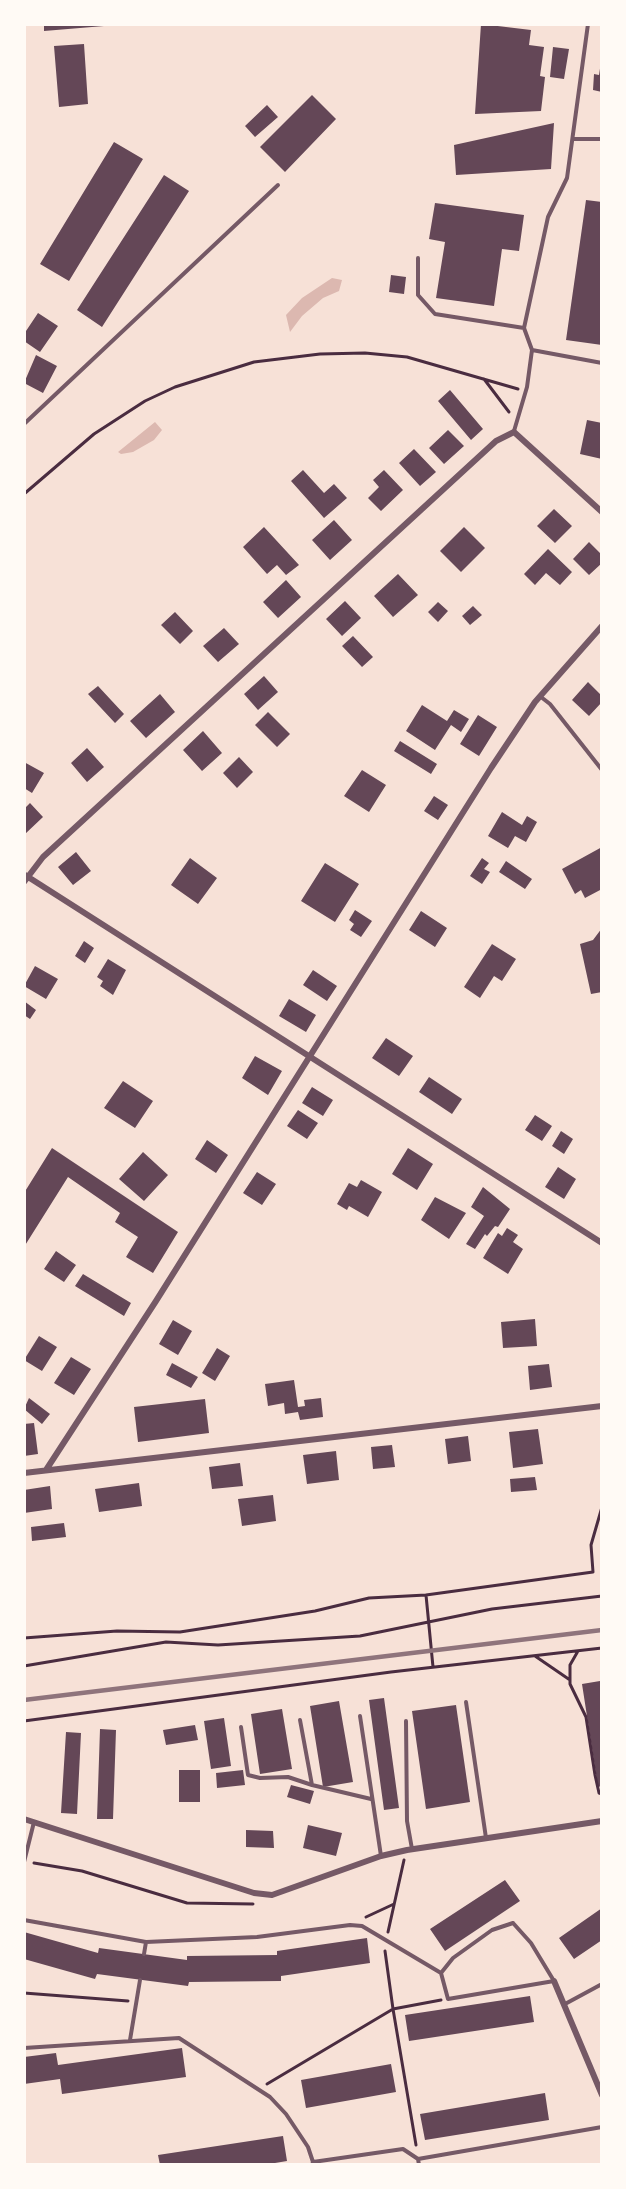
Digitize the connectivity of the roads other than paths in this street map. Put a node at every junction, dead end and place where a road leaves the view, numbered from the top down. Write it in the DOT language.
graph roads {
  1 [pos="588,24"];
  2 [pos="574,139"];
  3 [pos="602,139"];
  4 [pos="278,185"];
  5 [pos="418,258"];
  6 [pos="524,328"];
  7 [pos="532,350"];
  8 [pos="602,363"];
  9 [pos="24,424"];
  10 [pos="514,432"];
  11 [pos="602,512"];
  12 [pos="602,626"];
  13 [pos="540,696"];
  14 [pos="602,770"];
  15 [pos="25,878"];
  16 [pos="309,1057"];
  17 [pos="602,1243"];
  18 [pos="602,1406"];
  19 [pos="46,1470"];
  20 [pos="24,1473"];
  21 [pos="466,1702"];
  22 [pos="360,1716"];
  23 [pos="300,1719"];
  24 [pos="406,1721"];
  25 [pos="241,1727"];
  26 [pos="312,1785"];
  27 [pos="371,1799"];
  28 [pos="24,1819"];
  29 [pos="35,1821"];
  30 [pos="602,1821"];
  31 [pos="486,1839"];
  32 [pos="412,1850"];
  33 [pos="381,1856"];
  34 [pos="24,1862"];
  35 [pos="24,1920"];
  36 [pos="146,1942"];
  37 [pos="144,1954"];
  38 [pos="441,1973"];
  39 [pos="140,1980"];
  40 [pos="554,1981"];
  41 [pos="602,1984"];
  42 [pos="565,2004"];
  43 [pos="130,2040"];
  44 [pos="24,2048"];
  45 [pos="602,2095"];
  46 [pos="602,2127"];
  47 [pos="418,2159"];
  48 [pos="312,2164"];
  49 [pos="419,2165"];
  1 -- 2 [label="lane"];
  2 -- 3 [label="lane"];
  2 -- 6 [label="lane"];
  4 -- 9 [label="lane"];
  5 -- 6 [label="lane"];
  6 -- 7 [label="lane"];
  7 -- 8 [label="lane"];
  7 -- 10 [label="lane"];
  10 -- 11 [label="street"];
  10 -- 15 [label="street"];
  12 -- 13 [label="street"];
  13 -- 14 [label="lane"];
  13 -- 16 [label="street"];
  15 -- 16 [label="street"];
  16 -- 17 [label="street"];
  16 -- 19 [label="street"];
  18 -- 19 [label="street"];
  19 -- 20 [label="street"];
  21 -- 31 [label="lane"];
  22 -- 27 [label="lane"];
  23 -- 26 [label="lane"];
  24 -- 32 [label="lane"];
  25 -- 26 [label="lane"];
  26 -- 27 [label="lane"];
  27 -- 33 [label="lane"];
  28 -- 29 [label="street"];
  29 -- 33 [label="street"];
  29 -- 34 [label="lane"];
  30 -- 31 [label="street"];
  31 -- 32 [label="street"];
  32 -- 33 [label="street"];
  35 -- 36 [label="lane"];
  36 -- 37 [label="lane"];
  36 -- 38 [label="lane"];
  38 -- 40 [label="lane"];
  38 -- 40 [label="lane"];
  39 -- 43 [label="lane"];
  40 -- 42 [label="street"];
  41 -- 42 [label="lane"];
  42 -- 45 [label="street"];
  43 -- 44 [label="lane"];
  43 -- 48 [label="lane"];
  46 -- 47 [label="lane"];
  47 -- 48 [label="lane"];
  47 -- 49 [label="lane"];
}
